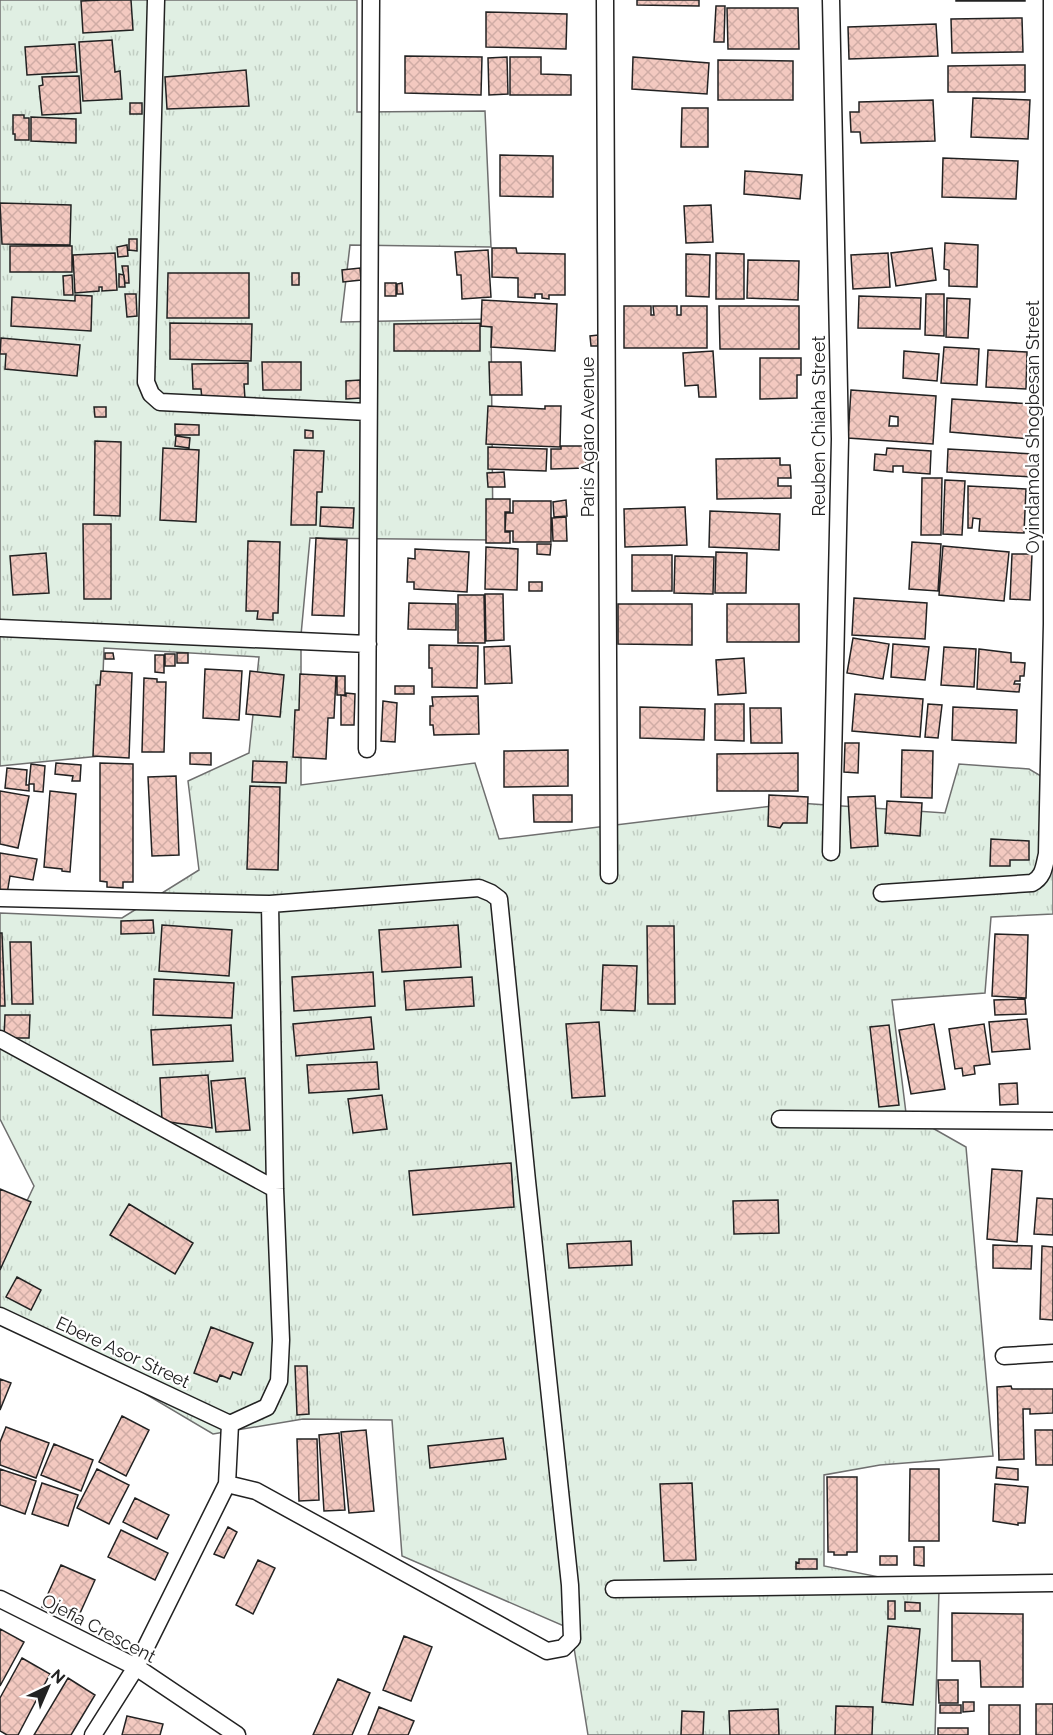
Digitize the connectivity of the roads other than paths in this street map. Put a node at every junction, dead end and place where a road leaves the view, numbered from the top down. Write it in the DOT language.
graph roads {
  1 [pos="156,0"];
  2 [pos="371,0"];
  3 [pos="605,0"];
  4 [pos="831,0"];
  5 [pos="1052,0"];
  6 [pos="368,412"];
  7 [pos="1052,624"];
  8 [pos="0,628"];
  9 [pos="368,644"];
  10 [pos="367,749"];
  11 [pos="831,852"];
  12 [pos="1050,854"];
  13 [pos="609,875"];
  14 [pos="882,893"];
  15 [pos="0,898"];
  16 [pos="270,904"];
  17 [pos="0,1039"];
  18 [pos="780,1119"];
  19 [pos="1053,1121"];
  20 [pos="275,1189"];
  21 [pos="0,1316"];
  22 [pos="1053,1353"];
  23 [pos="1004,1356"];
  24 [pos="230,1424"];
  25 [pos="227,1484"];
  26 [pos="1053,1583"];
  27 [pos="614,1588"];
  28 [pos="0,1599"];
  29 [pos="136,1666"];
  30 [pos="93,1735"];
  31 [pos="237,1735"];
  1 -- 6 [label="street"];
  2 -- 6 [label="street"];
  3 -- 13 [label="street, Paris Agaro Avenue"];
  4 -- 11 [label="street, Reuben Chiaha Street"];
  5 -- 7 [label="street, Oyindamola Shogbesan Street"];
  6 -- 9 [label="street"];
  7 -- 12 [label="street, Oyindamola Shogbesan Street"];
  8 -- 9 [label="street"];
  9 -- 10 [label="street"];
  12 -- 14 [label="street"];
  15 -- 16 [label="street"];
  16 -- 20 [label="street"];
  16 -- 25 [label="street"];
  17 -- 20 [label="street"];
  18 -- 19 [label="street"];
  20 -- 24 [label="street"];
  21 -- 24 [label="street, Ebere Asor Street"];
  22 -- 23 [label="street"];
  24 -- 25 [label="street"];
  25 -- 29 [label="street"];
  26 -- 27 [label="street"];
  28 -- 29 [label="street, Ojefia Crescent"];
  29 -- 30 [label="street"];
  29 -- 31 [label="street, Ojefia Crescent"];
}
